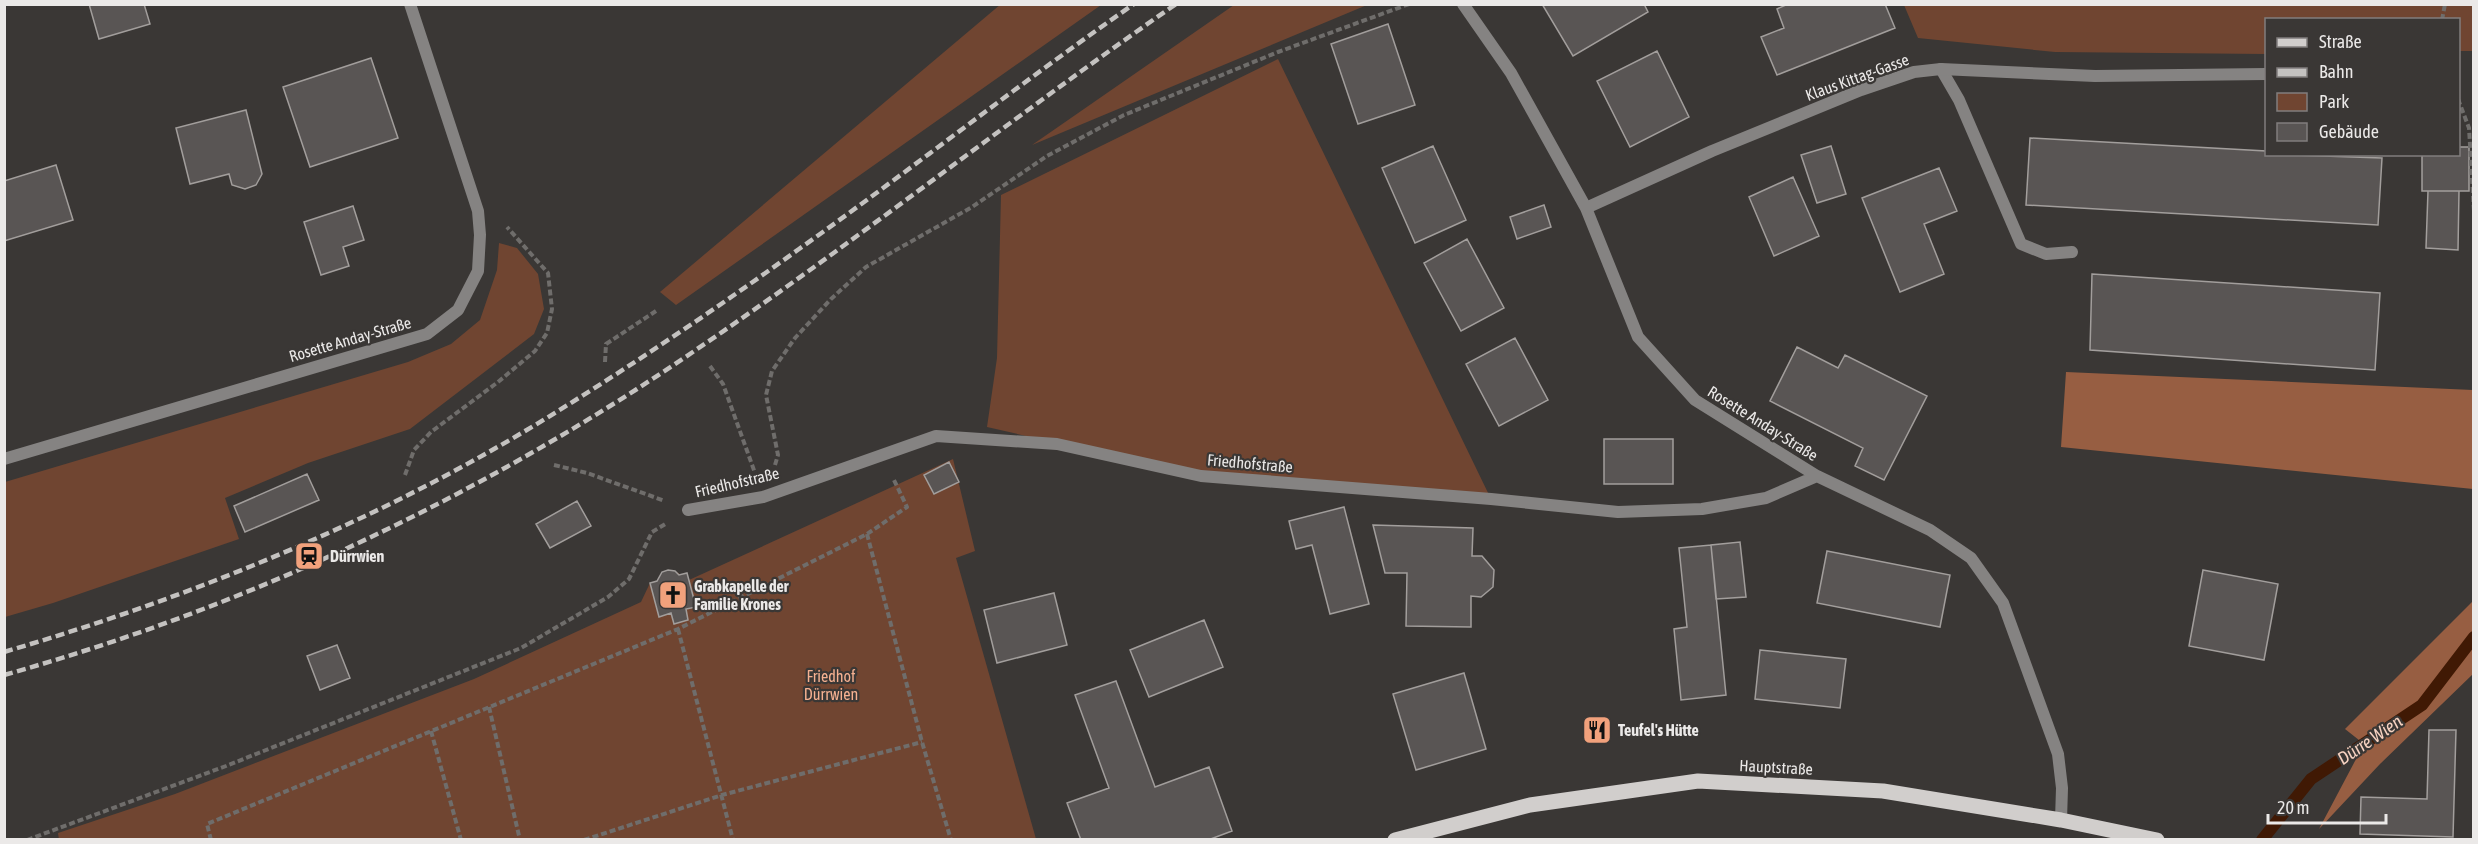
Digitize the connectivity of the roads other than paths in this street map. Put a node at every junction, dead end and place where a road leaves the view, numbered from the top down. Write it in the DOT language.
graph roads {
  1 [pos="410,4"];
  2 [pos="1463,4"];
  3 [pos="1941,69"];
  4 [pos="2265,74"];
  5 [pos="1586,208"];
  6 [pos="2072,252"];
  7 [pos="4,459"];
  8 [pos="1817,476"];
  9 [pos="688,510"];
  10 [pos="2061,820"];
  11 [pos="1395,840"];
  12 [pos="2157,840"];
  1 -- 7 [label="street, Rosette Anday-Straße"];
  2 -- 5 [label="street, Rosette Anday-Straße"];
  3 -- 4 [label="street, Klaus Kittag-Gasse"];
  3 -- 5 [label="street, Klaus Kittag-Gasse"];
  3 -- 6 [label="street"];
  5 -- 8 [label="street, Rosette Anday-Straße"];
  8 -- 9 [label="street, Friedhofstraße"];
  8 -- 10 [label="street, Rosette Anday-Straße"];
  10 -- 11 [label="main road, Hauptstraße"];
  10 -- 12 [label="main road, Hauptstraße"];
}
